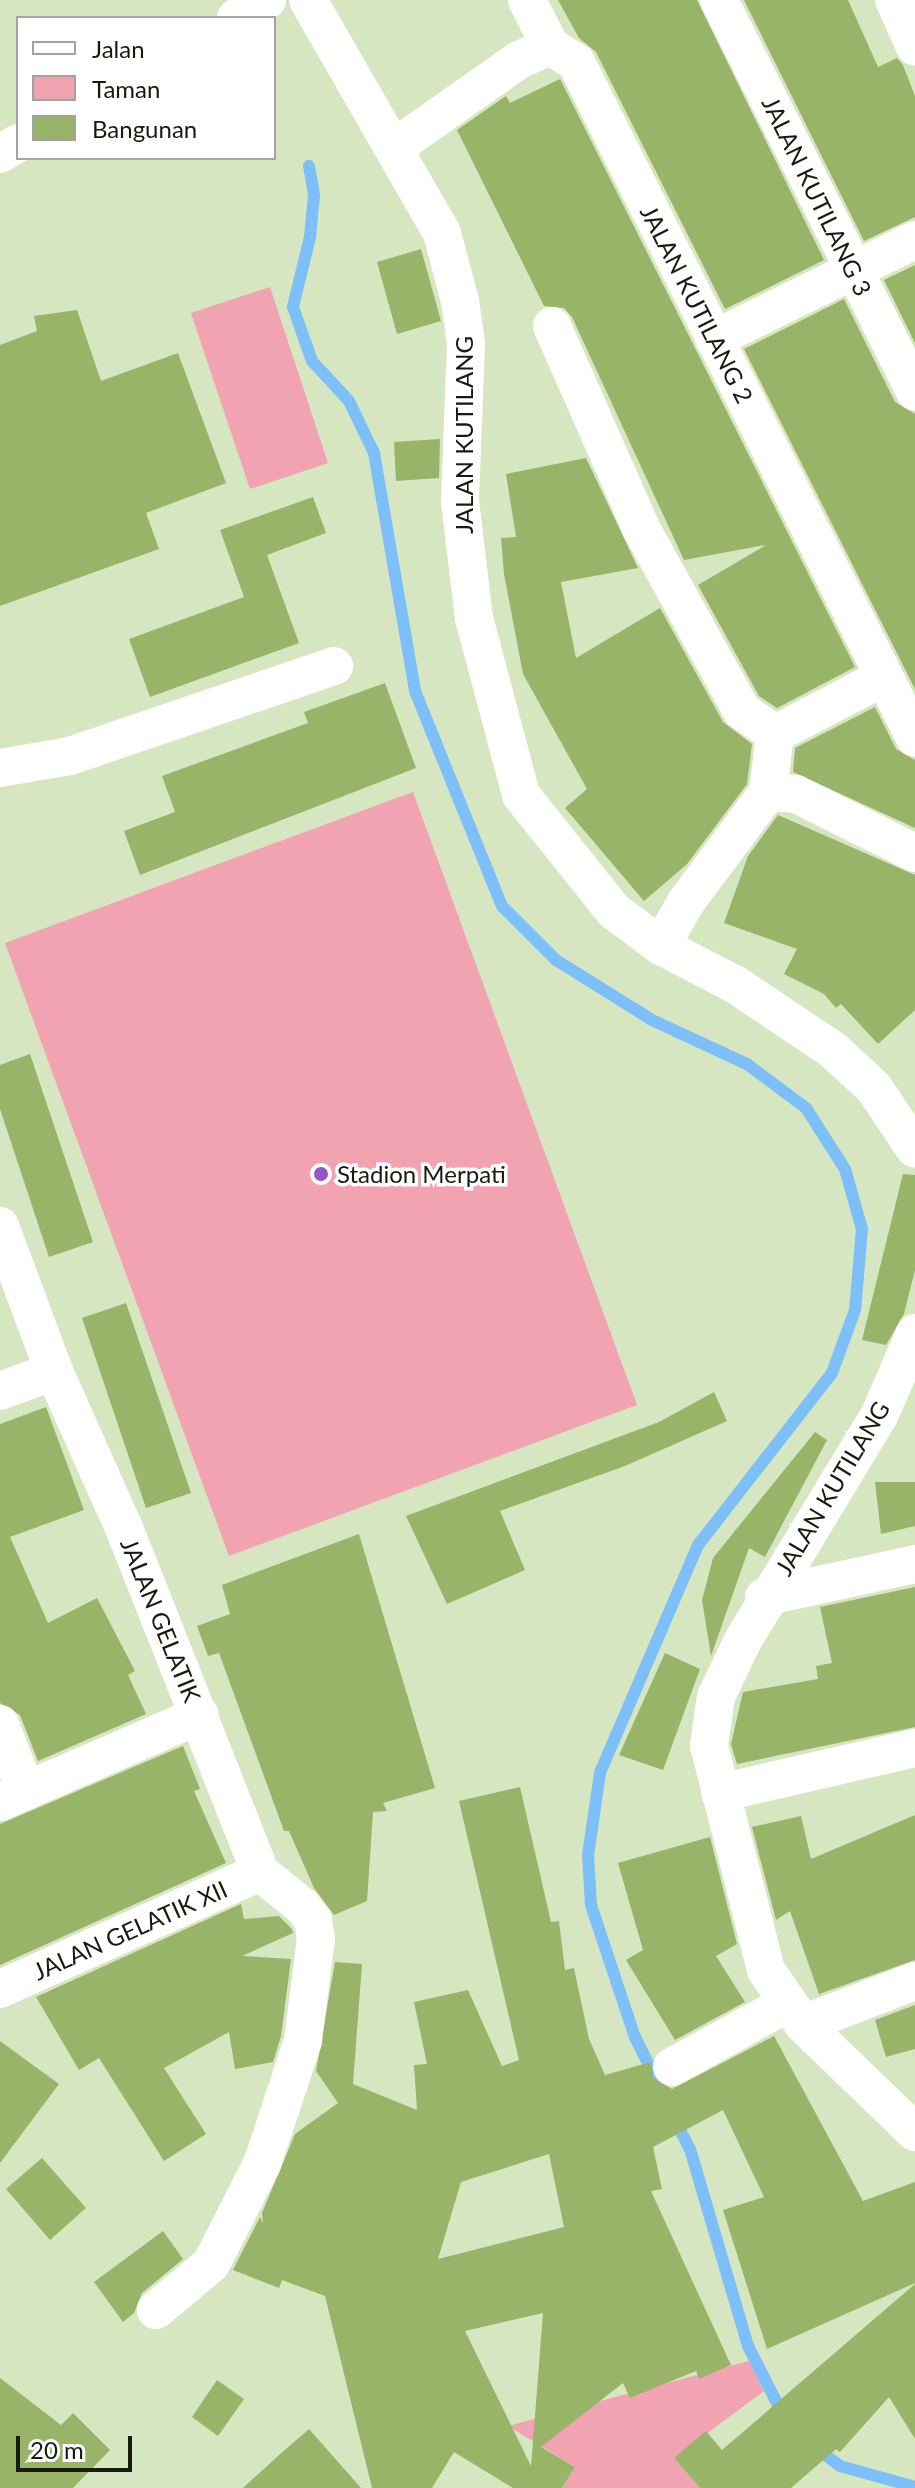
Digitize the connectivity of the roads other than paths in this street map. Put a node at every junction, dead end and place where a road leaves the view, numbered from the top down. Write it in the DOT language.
graph roads {
  1 [pos="267,0"];
  2 [pos="308,0"];
  3 [pos="527,0"];
  4 [pos="719,0"];
  5 [pos="894,0"];
  6 [pos="239,16"];
  7 [pos="550,46"];
  8 [pos="915,47"];
  9 [pos="395,147"];
  10 [pos="915,240"];
  11 [pos="852,269"];
  12 [pos="552,326"];
  13 [pos="714,339"];
  14 [pos="915,392"];
  15 [pos="334,666"];
  16 [pos="884,677"];
  17 [pos="775,734"];
  18 [pos="915,738"];
  19 [pos="0,768"];
  20 [pos="768,792"];
  21 [pos="915,853"];
  22 [pos="661,946"];
  23 [pos="915,1149"];
  24 [pos="0,1226"];
  25 [pos="915,1333"];
  26 [pos="54,1371"];
  27 [pos="0,1391"];
  28 [pos="897,1410"];
  29 [pos="915,1564"];
  30 [pos="764,1597"];
  31 [pos="200,1715"];
  32 [pos="0,1724"];
  33 [pos="915,1748"];
  34 [pos="720,1793"];
  35 [pos="13,1797"];
  36 [pos="260,1872"];
  37 [pos="915,1981"];
  38 [pos="0,1989"];
  39 [pos="794,2014"];
  40 [pos="672,2067"];
  41 [pos="915,2132"];
  42 [pos="156,2310"];
  1 -- 6 [label="street"];
  2 -- 9 [label="street, JALAN KUTILANG"];
  3 -- 7 [label="street"];
  4 -- 11 [label="street, JALAN KUTILANG 3"];
  5 -- 8 [label="street"];
  7 -- 9 [label="street"];
  7 -- 13 [label="street, JALAN KUTILANG 2"];
  9 -- 22 [label="street, JALAN KUTILANG"];
  10 -- 11 [label="street"];
  11 -- 13 [label="street"];
  11 -- 14 [label="street, JALAN KUTILANG 3"];
  12 -- 17 [label="street"];
  13 -- 16 [label="street, JALAN KUTILANG 2"];
  15 -- 19 [label="street"];
  16 -- 17 [label="street"];
  16 -- 18 [label="street, JALAN KUTILANG 2"];
  17 -- 20 [label="street"];
  20 -- 21 [label="street"];
  20 -- 22 [label="street"];
  22 -- 23 [label="street, JALAN KUTILANG"];
  24 -- 26 [label="street, JALAN GELATIK"];
  25 -- 28 [label="street, JALAN KUTILANG"];
  26 -- 27 [label="street"];
  26 -- 31 [label="street, JALAN GELATIK"];
  28 -- 30 [label="street, JALAN KUTILANG"];
  29 -- 30 [label="street"];
  30 -- 34 [label="street, JALAN KUTILANG"];
  31 -- 35 [label="street"];
  31 -- 36 [label="street, JALAN GELATIK"];
  32 -- 35 [label="street"];
  33 -- 34 [label="street"];
  34 -- 39 [label="street, JALAN KUTILANG"];
  36 -- 38 [label="street, JALAN GELATIK XII"];
  36 -- 42 [label="street"];
  37 -- 39 [label="street"];
  39 -- 40 [label="street"];
  39 -- 41 [label="street, JALAN KUTILANG"];
}
